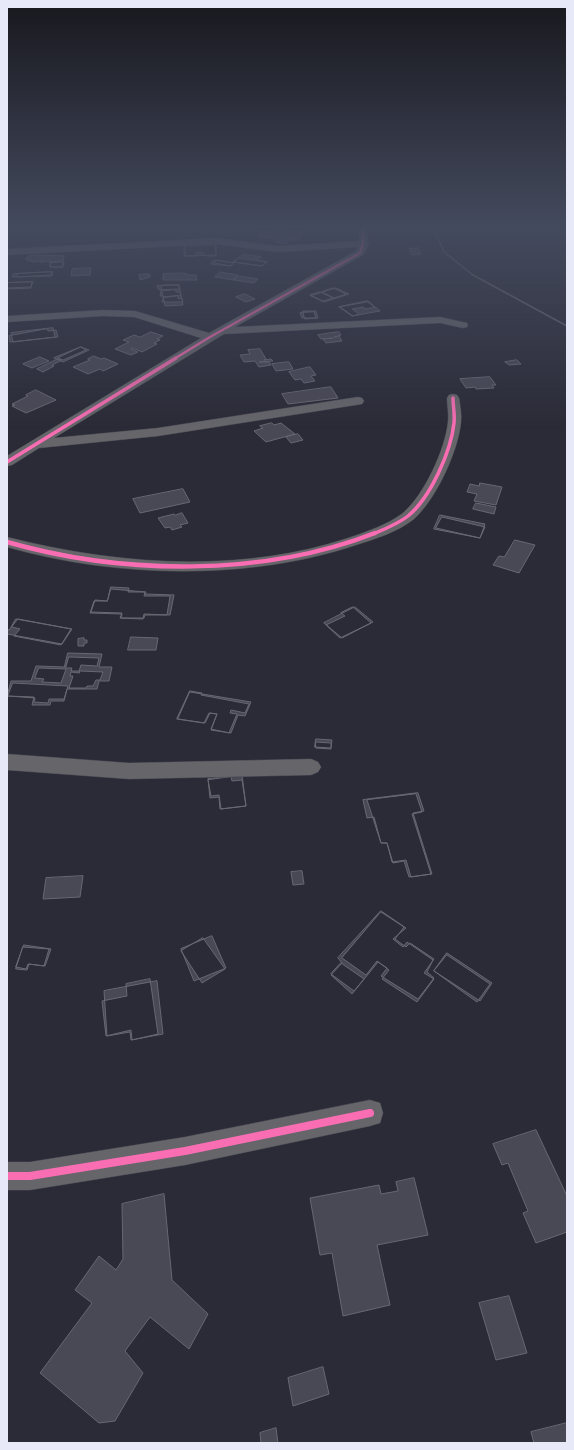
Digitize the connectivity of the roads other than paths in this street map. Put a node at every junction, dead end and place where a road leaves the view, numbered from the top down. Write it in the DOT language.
graph roads {
  1 [pos="290,293"];
  2 [pos="7,319"];
  3 [pos="463,325"];
  4 [pos="222,331"];
  5 [pos="210,337"];
  6 [pos="453,398"];
  7 [pos="358,401"];
  8 [pos="34,444"];
  9 [pos="7,462"];
  10 [pos="7,542"];
  11 [pos="7,762"];
  12 [pos="311,768"];
  13 [pos="370,1114"];
  14 [pos="7,1176"];
  1 -- 4 [label="street"];
  2 -- 5 [label="street"];
  3 -- 4 [label="street"];
  4 -- 5 [label="street"];
  5 -- 8 [label="street"];
  6 -- 10 [label="street"];
  7 -- 8 [label="street"];
  8 -- 9 [label="street"];
  11 -- 12 [label="street"];
  13 -- 14 [label="street"];
}
